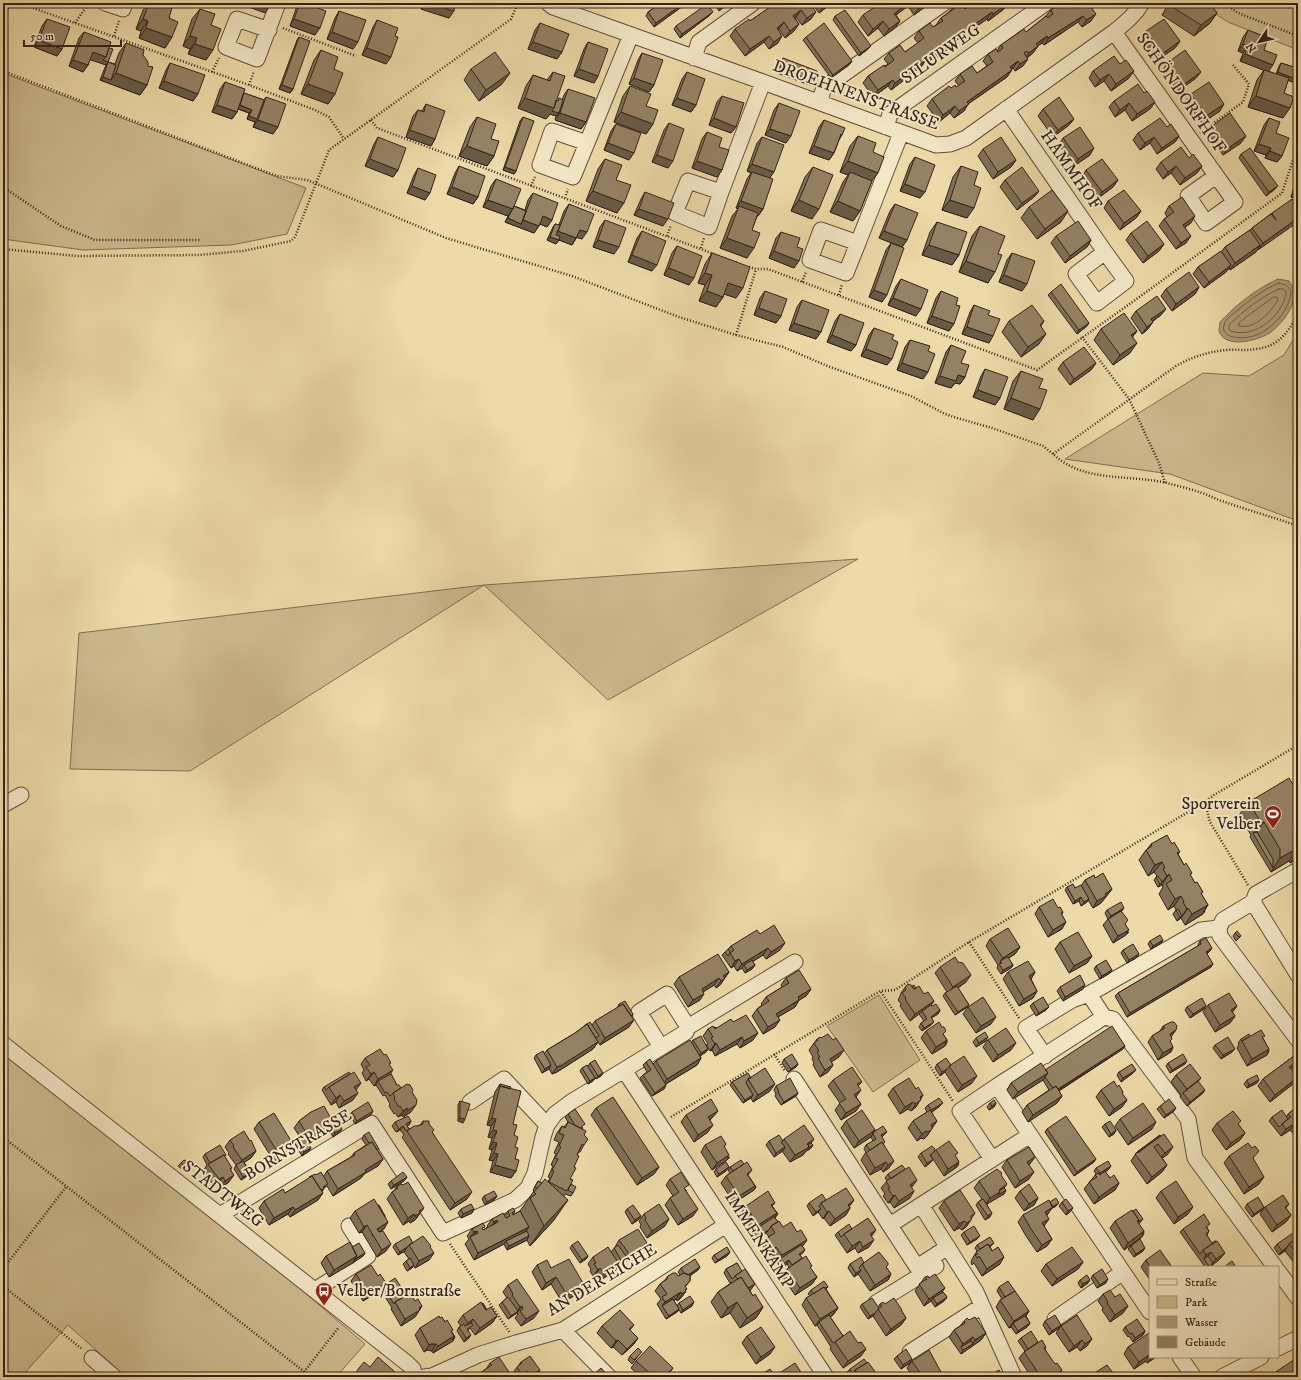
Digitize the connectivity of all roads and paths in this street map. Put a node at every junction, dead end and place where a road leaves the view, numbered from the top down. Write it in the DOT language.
graph roads {
  1 [pos="19,3"];
  2 [pos="89,3"];
  3 [pos="105,3"];
  4 [pos="125,3"];
  5 [pos="278,3"];
  6 [pos="518,3"];
  7 [pos="548,3"];
  8 [pos="753,3"];
  9 [pos="944,3"];
  10 [pos="1046,3"];
  11 [pos="1142,3"];
  12 [pos="1224,3"];
  13 [pos="75,23"];
  14 [pos="270,27"];
  15 [pos="1114,32"];
  16 [pos="631,35"];
  17 [pos="1298,36"];
  18 [pos="356,56"];
  19 [pos="694,58"];
  20 [pos="1233,65"];
  21 [pos="3,71"];
  22 [pos="763,82"];
  23 [pos="819,102"];
  24 [pos="1006,109"];
  25 [pos="886,127"];
  26 [pos="901,133"];
  27 [pos="344,140"];
  28 [pos="1190,140"];
  29 [pos="587,143"];
  30 [pos="1216,176"];
  31 [pos="317,184"];
  32 [pos="3,187"];
  33 [pos="721,192"];
  34 [pos="200,240"];
  35 [pos="858,243"];
  36 [pos="3,249"];
  37 [pos="1105,252"];
  38 [pos="756,269"];
  39 [pos="1298,313"];
  40 [pos="736,335"];
  41 [pos="1082,337"];
  42 [pos="1129,400"];
  43 [pos="1053,454"];
  44 [pos="1165,483"];
  45 [pos="1298,526"];
  46 [pos="1298,745"];
  47 [pos="21,795"];
  48 [pos="1205,802"];
  49 [pos="3,805"];
  50 [pos="1298,870"];
  51 [pos="1253,902"];
  52 [pos="1219,928"];
  53 [pos="969,942"];
  54 [pos="796,962"];
  55 [pos="1298,975"];
  56 [pos="880,992"];
  57 [pos="1089,994"];
  58 [pos="1104,1017"];
  59 [pos="688,1027"];
  60 [pos="1026,1028"];
  61 [pos="1298,1040"];
  62 [pos="3,1044"];
  63 [pos="661,1047"];
  64 [pos="1044,1056"];
  65 [pos="624,1070"];
  66 [pos="794,1079"];
  67 [pos="997,1086"];
  68 [pos="470,1102"];
  69 [pos="960,1111"];
  70 [pos="547,1124"];
  71 [pos="660,1124"];
  72 [pos="1030,1135"];
  73 [pos="3,1137"];
  74 [pos="992,1159"];
  75 [pos="66,1186"];
  76 [pos="921,1205"];
  77 [pos="220,1215"];
  78 [pos="726,1225"];
  79 [pos="890,1225"];
  80 [pos="349,1226"];
  81 [pos="443,1233"];
  82 [pos="951,1251"];
  83 [pos="1274,1266"];
  84 [pos="3,1269"];
  85 [pos="1123,1272"];
  86 [pos="1279,1272"];
  87 [pos="3,1286"];
  88 [pos="315,1290"];
  89 [pos="1298,1298"];
  90 [pos="876,1303"];
  91 [pos="982,1306"];
  92 [pos="1149,1311"];
  93 [pos="348,1316"];
  94 [pos="1055,1319"];
  95 [pos="563,1330"];
  96 [pos="1298,1338"];
  97 [pos="516,1343"];
  98 [pos="1279,1348"];
  99 [pos="910,1352"];
  100 [pos="92,1358"];
  101 [pos="1181,1358"];
  102 [pos="1259,1358"];
  103 [pos="304,1372"];
  104 [pos="114,1377"];
  105 [pos="311,1377"];
  106 [pos="415,1377"];
  107 [pos="429,1377"];
  108 [pos="609,1377"];
  109 [pos="826,1377"];
  110 [pos="1014,1377"];
  111 [pos="1194,1377"];
  112 [pos="1222,1377"];
  1 -- 13 [label="path"];
  2 -- 13 [label="path"];
  3 -- 4 [label="street"];
  5 -- 14 [label="street"];
  6 -- 27 [label="path"];
  7 -- 16 [label="street, DROEHNENSTRASSE"];
  8 -- 19 [label="street"];
  9 -- 23 [label="street"];
  10 -- 25 [label="street, SILURWEG"];
  11 -- 15 [label="street, DROEHNENSTRASSE"];
  12 -- 17 [label="path"];
  13 -- 27 [label="path"];
  14 -- 18 [label="path"];
  15 -- 24 [label="street, DROEHNENSTRASSE"];
  15 -- 28 [label="street, SCHÖNDORFHOF"];
  16 -- 19 [label="street, DROEHNENSTRASSE"];
  16 -- 29 [label="street"];
  19 -- 22 [label="street, DROEHNENSTRASSE"];
  20 -- 28 [label="path"];
  21 -- 31 [label="path"];
  22 -- 23 [label="street, DROEHNENSTRASSE"];
  22 -- 33 [label="street"];
  23 -- 25 [label="street, DROEHNENSTRASSE"];
  24 -- 26 [label="street, DROEHNENSTRASSE"];
  24 -- 37 [label="street, HAMMHOF"];
  25 -- 26 [label="street, DROEHNENSTRASSE"];
  26 -- 35 [label="street"];
  27 -- 31 [label="path"];
  28 -- 30 [label="street, SCHÖNDORFHOF"];
  31 -- 36 [label="path"];
  31 -- 40 [label="path"];
  32 -- 34 [label="path"];
  38 -- 40 [label="path"];
  39 -- 42 [label="path"];
  40 -- 43 [label="path"];
  41 -- 42 [label="path"];
  42 -- 43 [label="path"];
  42 -- 44 [label="path"];
  43 -- 44 [label="path"];
  44 -- 45 [label="path"];
  46 -- 48 [label="path"];
  47 -- 49 [label="street"];
  48 -- 51 [label="path"];
  48 -- 53 [label="path"];
  50 -- 51 [label="street"];
  51 -- 52 [label="street"];
  51 -- 55 [label="street"];
  52 -- 57 [label="street"];
  52 -- 61 [label="street"];
  53 -- 56 [label="path"];
  53 -- 60 [label="path"];
  54 -- 59 [label="street"];
  56 -- 69 [label="path"];
  56 -- 71 [label="path"];
  57 -- 58 [label="street"];
  57 -- 60 [label="street"];
  58 -- 64 [label="street"];
  58 -- 83 [label="street"];
  59 -- 63 [label="street"];
  59 -- 63 [label="street"];
  60 -- 64 [label="street"];
  62 -- 77 [label="street, STADTWEG"];
  63 -- 65 [label="street"];
  64 -- 67 [label="street"];
  65 -- 70 [label="street"];
  65 -- 71 [label="street"];
  66 -- 79 [label="street"];
  67 -- 69 [label="street"];
  67 -- 72 [label="street"];
  68 -- 70 [label="street"];
  69 -- 74 [label="street"];
  70 -- 81 [label="street"];
  71 -- 78 [label="street, IMMENKAMP"];
  72 -- 74 [label="street"];
  72 -- 85 [label="street"];
  73 -- 75 [label="path"];
  74 -- 76 [label="street"];
  75 -- 84 [label="path"];
  75 -- 103 [label="path"];
  76 -- 79 [label="street"];
  76 -- 82 [label="street"];
  77 -- 81 [label="street, BORNSTRASSE"];
  77 -- 88 [label="street, STADTWEG"];
  78 -- 95 [label="street, AN DER EICHE"];
  78 -- 109 [label="street, IMMENKAMP"];
  79 -- 82 [label="street"];
  80 -- 88 [label="street"];
  81 -- 97 [label="path"];
  82 -- 90 [label="street"];
  82 -- 91 [label="street"];
  85 -- 92 [label="street"];
  85 -- 94 [label="street"];
  86 -- 89 [label="street"];
  87 -- 100 [label="path"];
  88 -- 93 [label="street, STADTWEG"];
  91 -- 99 [label="street"];
  91 -- 110 [label="street"];
  93 -- 103 [label="path"];
  93 -- 106 [label="street, STADTWEG"];
  95 -- 97 [label="street, AN DER EICHE"];
  95 -- 108 [label="street"];
  96 -- 98 [label="street"];
  97 -- 107 [label="street, AN DER EICHE"];
  100 -- 104 [label="street"];
  101 -- 111 [label="street"];
  102 -- 112 [label="street"];
  103 -- 105 [label="path"];
}
